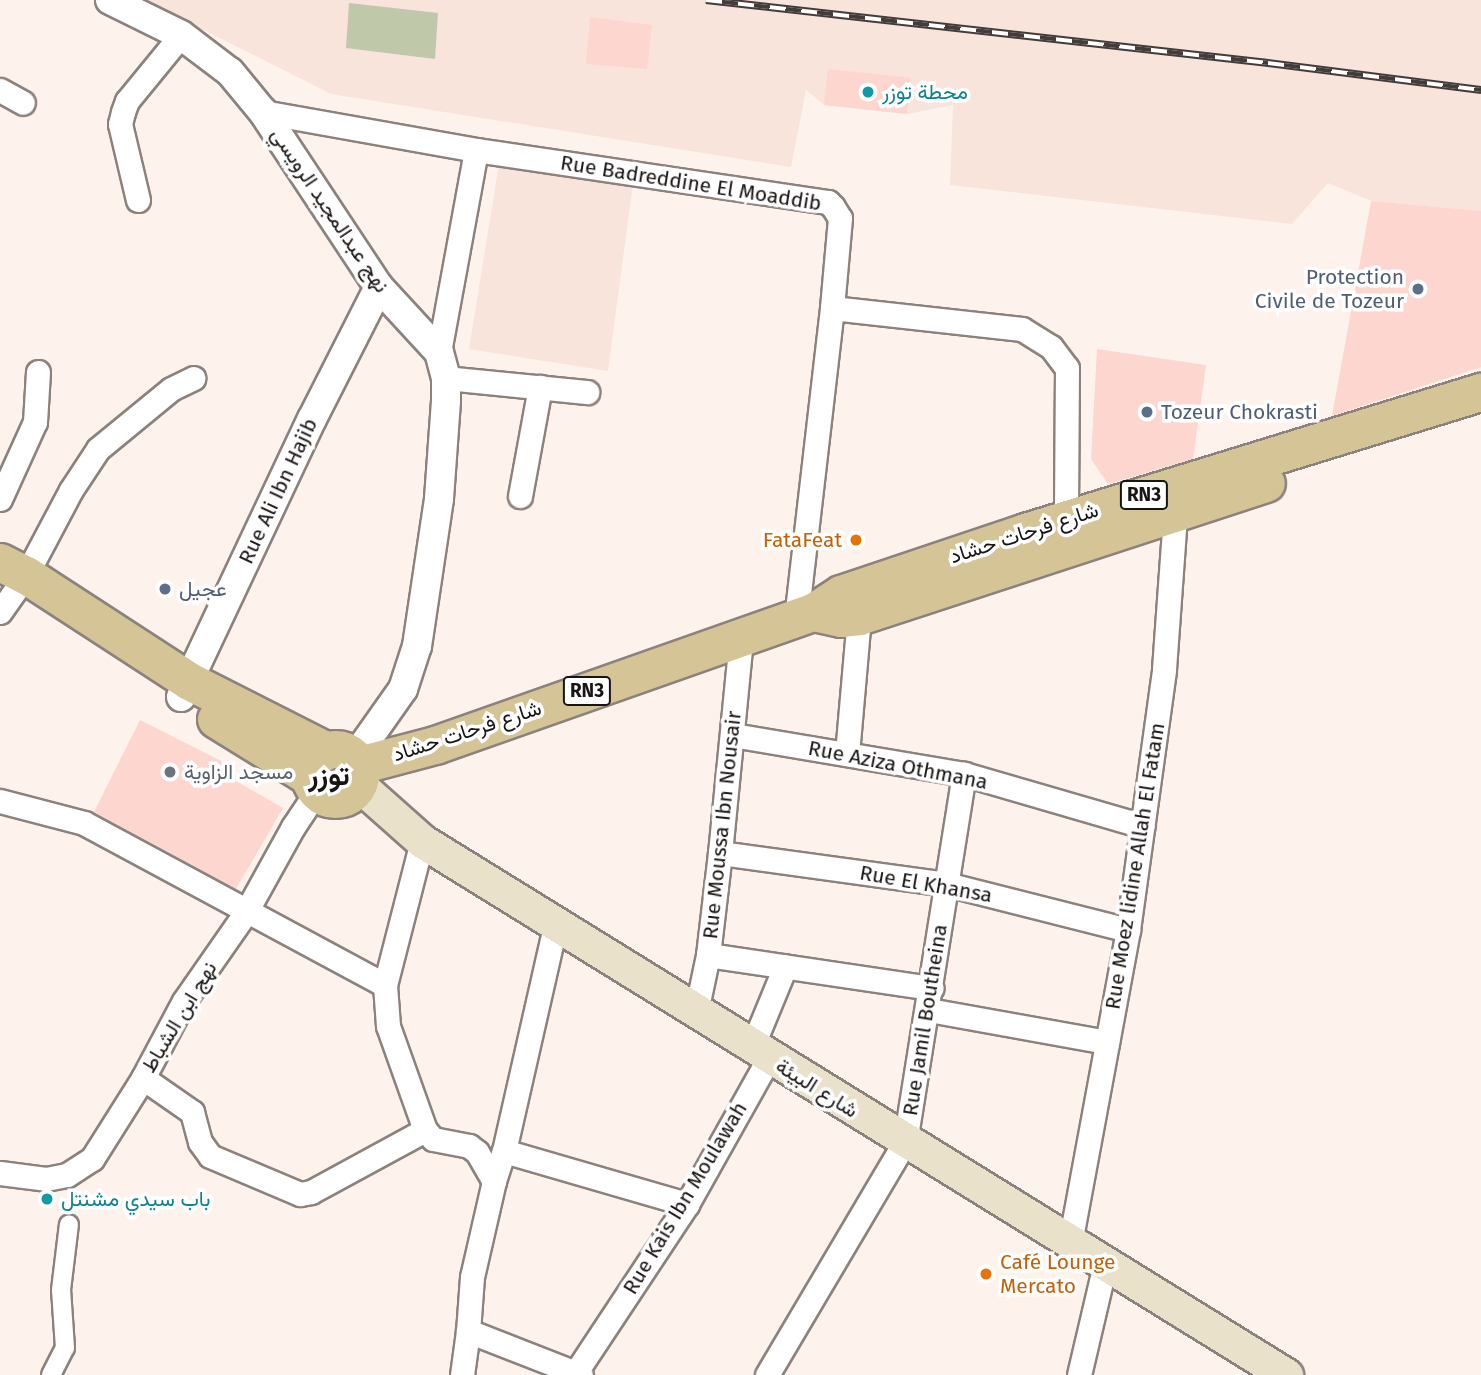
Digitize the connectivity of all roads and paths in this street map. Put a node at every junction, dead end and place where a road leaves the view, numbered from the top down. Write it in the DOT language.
graph roads {
  1 [pos="110,0"];
  2 [pos="181,35"];
  3 [pos="0,90"];
  4 [pos="23,103"];
  5 [pos="263,112"];
  6 [pos="475,150"];
  7 [pos="138,200"];
  8 [pos="379,287"];
  9 [pos="832,308"];
  10 [pos="442,365"];
  11 [pos="38,372"];
  12 [pos="194,378"];
  13 [pos="540,387"];
  14 [pos="587,392"];
  15 [pos="1481,392"];
  16 [pos="1481,412"];
  17 [pos="520,496"];
  18 [pos="0,499"];
  19 [pos="1175,500"];
  20 [pos="1066,518"];
  21 [pos="1027,546"];
  22 [pos="8,583"];
  23 [pos="804,615"];
  24 [pos="859,616"];
  25 [pos="740,637"];
  26 [pos="185,689"];
  27 [pos="733,735"];
  28 [pos="847,754"];
  29 [pos="337,771"];
  30 [pos="964,774"];
  31 [pos="0,800"];
  32 [pos="1143,826"];
  33 [pos="422,841"];
  34 [pos="720,853"];
  35 [pos="946,884"];
  36 [pos="246,912"];
  37 [pos="556,922"];
  38 [pos="1128,930"];
  39 [pos="708,955"];
  40 [pos="785,967"];
  41 [pos="386,985"];
  42 [pos="930,999"];
  43 [pos="696,1012"];
  44 [pos="1107,1042"];
  45 [pos="760,1053"];
  46 [pos="143,1078"];
  47 [pos="425,1130"];
  48 [pos="905,1142"];
  49 [pos="504,1151"];
  50 [pos="0,1173"];
  51 [pos="494,1181"];
  52 [pos="687,1204"];
  53 [pos="69,1224"];
  54 [pos="1070,1242"];
  55 [pos="1105,1264"];
  56 [pos="468,1331"];
  57 [pos="579,1373"];
  58 [pos="51,1375"];
  59 [pos="462,1375"];
  60 [pos="767,1375"];
  61 [pos="1079,1375"];
  62 [pos="1286,1375"];
  1 -- 2 [label="street, نهج عبدالمجيد الرويسي"];
  2 -- 5 [label="street, نهج عبدالمجيد الرويسي"];
  2 -- 7 [label="street"];
  3 -- 4 [label="street"];
  5 -- 6 [label="street, Rue Badreddine El Moaddib"];
  5 -- 8 [label="street, نهج عبدالمجيد الرويسي"];
  6 -- 9 [label="street, Rue Badreddine El Moaddib"];
  6 -- 10 [label="street"];
  8 -- 10 [label="street, نهج عبدالمجيد الرويسي"];
  8 -- 26 [label="street, Rue Ali Ibn Hajib"];
  9 -- 20 [label="street"];
  9 -- 23 [label="street, Rue Badreddine El Moaddib"];
  10 -- 13 [label="street"];
  10 -- 29 [label="street"];
  11 -- 18 [label="street"];
  12 -- 22 [label="street"];
  13 -- 14 [label="street"];
  13 -- 17 [label="street"];
  15 -- 19 [label="main road, شارع فرحات حشاد / RN3"];
  16 -- 19 [label="main road, شارع فرحات حشاد / RN3"];
  19 -- 20 [label="main road, شارع فرحات حشاد / RN3"];
  19 -- 21 [label="main road, شارع فرحات حشاد / RN3"];
  19 -- 32 [label="street, Rue Moez lidine Allah El Fatam"];
  20 -- 21 [label="main road, شارع فرحات حشاد / RN3"];
  21 -- 23 [label="main road, شارع فرحات حشاد / RN3"];
  21 -- 24 [label="main road, شارع فرحات حشاد / RN3"];
  22 -- 26 [label="main road"];
  23 -- 24 [label="main road, شارع فرحات حشاد / RN3"];
  23 -- 25 [label="main road, شارع فرحات حشاد / RN3"];
  24 -- 28 [label="street"];
  25 -- 27 [label="street, Rue Moussa Ibn Nousair"];
  25 -- 29 [label="main road, شارع فرحات حشاد / RN3"];
  26 -- 29 [label="main road"];
  27 -- 28 [label="street, Rue Aziza Othmana"];
  27 -- 34 [label="street, Rue Moussa Ibn Nousair"];
  28 -- 30 [label="street, Rue Aziza Othmana"];
  29 -- 33 [label="main road, شارع البيئة"];
  29 -- 36 [label="street, نهج ابن الشباط"];
  30 -- 32 [label="street, Rue Aziza Othmana"];
  30 -- 35 [label="street, Rue Jamil Boutheina"];
  31 -- 36 [label="street"];
  32 -- 38 [label="street, Rue Moez lidine Allah El Fatam"];
  33 -- 37 [label="main road, شارع البيئة"];
  33 -- 41 [label="street"];
  34 -- 35 [label="street, Rue El Khansa"];
  34 -- 39 [label="street, Rue Moussa Ibn Nousair"];
  35 -- 38 [label="street, Rue El Khansa"];
  35 -- 42 [label="street, Rue Jamil Boutheina"];
  36 -- 41 [label="street"];
  36 -- 46 [label="street, نهج ابن الشباط"];
  37 -- 43 [label="main road, شارع البيئة"];
  37 -- 49 [label="street"];
  38 -- 44 [label="street, Rue Moez lidine Allah El Fatam"];
  39 -- 40 [label="street"];
  39 -- 43 [label="street, Rue Moussa Ibn Nousair"];
  40 -- 42 [label="street"];
  40 -- 45 [label="street, Rue Kais Ibn Moulawah"];
  41 -- 47 [label="street"];
  42 -- 44 [label="street"];
  42 -- 48 [label="street, Rue Jamil Boutheina"];
  43 -- 45 [label="main road, شارع البيئة"];
  44 -- 54 [label="street, Rue Moez lidine Allah El Fatam"];
  45 -- 48 [label="main road, شارع البيئة"];
  45 -- 52 [label="street, Rue Kais Ibn Moulawah"];
  46 -- 47 [label="street"];
  46 -- 50 [label="street, نهج ابن الشباط"];
  47 -- 51 [label="street"];
  48 -- 54 [label="main road, شارع البيئة"];
  48 -- 60 [label="street"];
  49 -- 51 [label="street"];
  49 -- 52 [label="street"];
  51 -- 56 [label="street"];
  52 -- 57 [label="street, Rue Kais Ibn Moulawah"];
  53 -- 58 [label="street"];
  54 -- 55 [label="main road, شارع البيئة"];
  55 -- 61 [label="street"];
  55 -- 62 [label="main road, شارع البيئة"];
  56 -- 57 [label="street"];
  56 -- 59 [label="street"];
}
